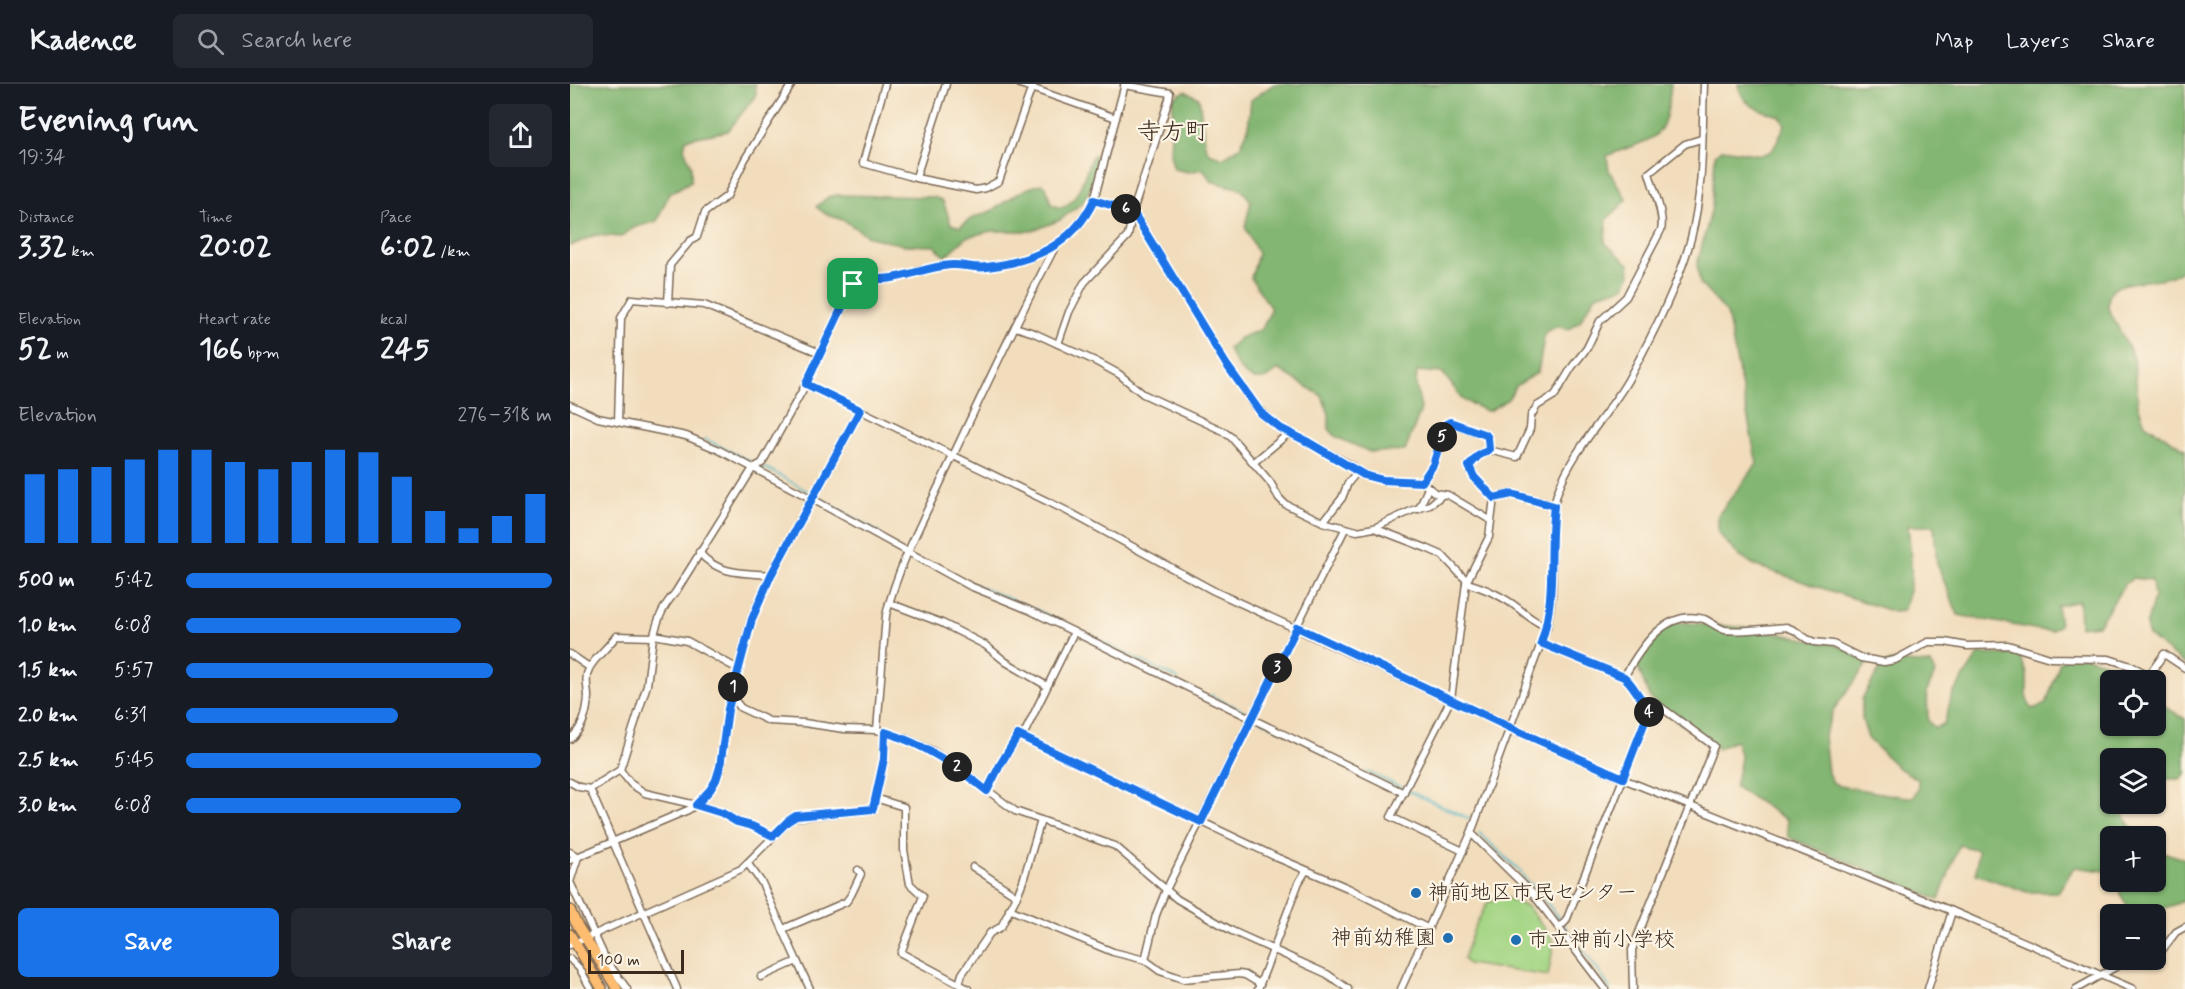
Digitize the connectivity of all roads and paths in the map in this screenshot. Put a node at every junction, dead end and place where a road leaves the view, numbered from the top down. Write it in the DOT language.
graph roads {
  1 [pos="792,84"];
  2 [pos="885,84"];
  3 [pos="946,84"];
  4 [pos="1020,84"];
  5 [pos="1124,84"];
  6 [pos="1704,84"];
  7 [pos="1032,86"];
  8 [pos="1116,118"];
  9 [pos="1701,139"];
  10 [pos="916,177"];
  11 [pos="1094,200"];
  12 [pos="1133,212"];
  13 [pos="1055,246"];
  14 [pos="668,303"];
  15 [pos="1015,327"];
  16 [pos="1058,344"];
  17 [pos="820,352"];
  18 [pos="806,384"];
  19 [pos="570,405"];
  20 [pos="860,410"];
  21 [pos="618,422"];
  22 [pos="1289,433"];
  23 [pos="1489,450"];
  24 [pos="953,456"];
  25 [pos="1253,463"];
  26 [pos="753,468"];
  27 [pos="1356,472"];
  28 [pos="1422,482"];
  29 [pos="1428,488"];
  30 [pos="1443,495"];
  31 [pos="1494,498"];
  32 [pos="814,500"];
  33 [pos="1554,506"];
  34 [pos="1419,508"];
  35 [pos="1490,520"];
  36 [pos="1323,522"];
  37 [pos="1374,528"];
  38 [pos="1346,529"];
  39 [pos="699,552"];
  40 [pos="908,553"];
  41 [pos="771,575"];
  42 [pos="1466,581"];
  43 [pos="889,603"];
  44 [pos="1297,627"];
  45 [pos="1547,627"];
  46 [pos="1074,632"];
  47 [pos="654,636"];
  48 [pos="1541,643"];
  49 [pos="570,654"];
  50 [pos="590,667"];
  51 [pos="2185,668"];
  52 [pos="738,669"];
  53 [pos="1624,677"];
  54 [pos="1047,686"];
  55 [pos="731,696"];
  56 [pos="1451,699"];
  57 [pos="1651,706"];
  58 [pos="1252,718"];
  59 [pos="1511,728"];
  60 [pos="877,730"];
  61 [pos="885,732"];
  62 [pos="1023,736"];
  63 [pos="570,739"];
  64 [pos="620,770"];
  65 [pos="1623,779"];
  66 [pos="570,782"];
  67 [pos="590,789"];
  68 [pos="1405,790"];
  69 [pos="987,791"];
  70 [pos="875,798"];
  71 [pos="696,805"];
  72 [pos="1689,805"];
  73 [pos="1041,820"];
  74 [pos="1201,822"];
  75 [pos="1472,833"];
  76 [pos="773,836"];
  77 [pos="614,842"];
  78 [pos="1463,851"];
  79 [pos="570,852"];
  80 [pos="578,857"];
  81 [pos="570,860"];
  82 [pos="748,864"];
  83 [pos="974,867"];
  84 [pos="858,870"];
  85 [pos="1306,871"];
  86 [pos="1166,890"];
  87 [pos="1017,896"];
  88 [pos="1009,909"];
  89 [pos="570,910"];
  90 [pos="1952,911"];
  91 [pos="645,913"];
  92 [pos="1560,927"];
  93 [pos="2185,927"];
  94 [pos="783,929"];
  95 [pos="1429,929"];
  96 [pos="590,937"];
  97 [pos="571,941"];
  98 [pos="2166,945"];
  99 [pos="1273,949"];
  100 [pos="570,959"];
  101 [pos="1145,960"];
  102 [pos="797,961"];
  103 [pos="2109,970"];
  104 [pos="2099,975"];
  105 [pos="761,977"];
  106 [pos="1259,986"];
  107 [pos="963,987"];
  108 [pos="591,989"];
  109 [pos="602,989"];
  110 [pos="617,989"];
  111 [pos="627,989"];
  112 [pos="678,989"];
  113 [pos="810,989"];
  114 [pos="1348,989"];
  115 [pos="1401,989"];
  116 [pos="1605,989"];
  117 [pos="1632,989"];
  118 [pos="1928,989"];
  119 [pos="2076,989"];
  120 [pos="2133,989"];
  1 -- 14 [label="street"];
  2 -- 10 [label="street"];
  3 -- 10 [label="street"];
  4 -- 7 [label="street"];
  5 -- 8 [label="street"];
  5 -- 12 [label="street"];
  6 -- 9 [label="street"];
  7 -- 8 [label="street"];
  7 -- 10 [label="street"];
  8 -- 11 [label="street"];
  9 -- 23 [label="street"];
  9 -- 33 [label="street"];
  11 -- 12 [label="street"];
  11 -- 13 [label="street"];
  12 -- 16 [label="street"];
  12 -- 22 [label="street"];
  13 -- 15 [label="street"];
  13 -- 17 [label="street"];
  14 -- 17 [label="street"];
  14 -- 21 [label="street"];
  15 -- 16 [label="street"];
  15 -- 24 [label="street"];
  16 -- 25 [label="street"];
  17 -- 18 [label="street"];
  18 -- 20 [label="street"];
  18 -- 26 [label="street"];
  19 -- 21 [label="street"];
  20 -- 24 [label="street"];
  20 -- 32 [label="street"];
  21 -- 26 [label="street"];
  22 -- 25 [label="street"];
  22 -- 27 [label="street"];
  23 -- 28 [label="street"];
  23 -- 31 [label="street"];
  24 -- 40 [label="street"];
  24 -- 44 [label="street"];
  25 -- 36 [label="street"];
  26 -- 32 [label="street"];
  26 -- 39 [label="street"];
  27 -- 28 [label="street"];
  27 -- 36 [label="street"];
  28 -- 29 [label="street"];
  29 -- 30 [label="street"];
  29 -- 34 [label="street"];
  30 -- 34 [label="street"];
  30 -- 35 [label="street"];
  31 -- 33 [label="street"];
  31 -- 35 [label="street"];
  32 -- 40 [label="street"];
  32 -- 41 [label="street"];
  33 -- 45 [label="street"];
  34 -- 37 [label="street"];
  35 -- 42 [label="street"];
  36 -- 38 [label="street"];
  37 -- 38 [label="street"];
  37 -- 42 [label="street"];
  38 -- 44 [label="street"];
  39 -- 41 [label="street"];
  39 -- 47 [label="street"];
  40 -- 43 [label="street"];
  40 -- 46 [label="street"];
  41 -- 52 [label="street"];
  42 -- 45 [label="street"];
  42 -- 56 [label="street"];
  43 -- 54 [label="street"];
  43 -- 60 [label="street"];
  44 -- 56 [label="street"];
  44 -- 58 [label="street"];
  45 -- 48 [label="street"];
  46 -- 54 [label="street"];
  46 -- 58 [label="street"];
  47 -- 50 [label="street"];
  47 -- 52 [label="street"];
  47 -- 64 [label="street"];
  48 -- 53 [label="street"];
  48 -- 59 [label="street"];
  49 -- 50 [label="street"];
  50 -- 63 [label="street"];
  51 -- 53 [label="street"];
  52 -- 55 [label="street"];
  53 -- 57 [label="street"];
  54 -- 62 [label="street"];
  55 -- 60 [label="street"];
  55 -- 71 [label="street"];
  56 -- 59 [label="street"];
  56 -- 68 [label="street"];
  57 -- 65 [label="street"];
  57 -- 72 [label="street"];
  58 -- 68 [label="street"];
  58 -- 74 [label="street"];
  59 -- 65 [label="street"];
  59 -- 75 [label="street"];
  60 -- 61 [label="street"];
  61 -- 69 [label="street"];
  61 -- 70 [label="street"];
  62 -- 69 [label="street"];
  62 -- 74 [label="street"];
  64 -- 67 [label="street"];
  64 -- 71 [label="street"];
  65 -- 72 [label="street"];
  65 -- 92 [label="street"];
  66 -- 67 [label="street"];
  67 -- 77 [label="street"];
  68 -- 78 [label="street"];
  69 -- 73 [label="street"];
  70 -- 76 [label="street"];
  70 -- 107 [label="street"];
  71 -- 76 [label="street"];
  71 -- 77 [label="street"];
  72 -- 90 [label="street"];
  72 -- 117 [label="street"];
  73 -- 86 [label="street"];
  73 -- 87 [label="street"];
  74 -- 85 [label="street"];
  74 -- 86 [label="street"];
  75 -- 78 [label="street"];
  75 -- 92 [label="street"];
  76 -- 82 [label="street"];
  77 -- 80 [label="street"];
  77 -- 91 [label="street"];
  78 -- 95 [label="street"];
  79 -- 80 [label="street"];
  80 -- 81 [label="street"];
  80 -- 96 [label="street"];
  82 -- 91 [label="street"];
  82 -- 94 [label="street"];
  83 -- 87 [label="street"];
  84 -- 94 [label="street"];
  85 -- 95 [label="street"];
  85 -- 99 [label="street"];
  86 -- 99 [label="street"];
  86 -- 101 [label="street"];
  87 -- 88 [label="street"];
  88 -- 101 [label="street"];
  88 -- 107 [label="street"];
  89 -- 96 [label="highway"];
  90 -- 104 [label="street"];
  90 -- 118 [label="street"];
  91 -- 96 [label="street"];
  91 -- 112 [label="street"];
  92 -- 116 [label="street"];
  93 -- 98 [label="street"];
  94 -- 102 [label="street"];
  95 -- 115 [label="street"];
  96 -- 97 [label="street"];
  96 -- 110 [label="highway"];
  96 -- 111 [label="street"];
  97 -- 109 [label="highway"];
  99 -- 106 [label="street"];
  99 -- 114 [label="street"];
  100 -- 108 [label="street"];
  101 -- 106 [label="street"];
  102 -- 105 [label="street"];
  102 -- 113 [label="street"];
  103 -- 104 [label="street"];
  104 -- 119 [label="street"];
  104 -- 120 [label="street"];
}
